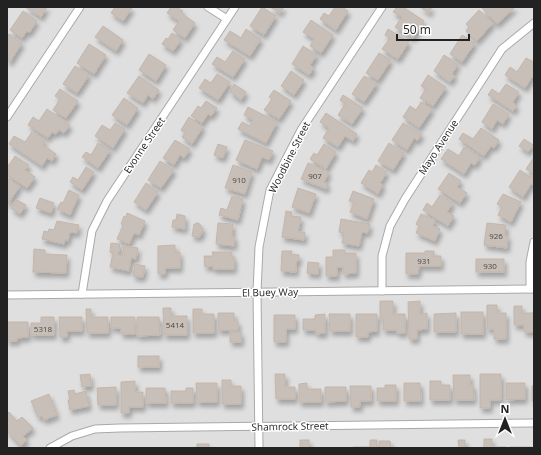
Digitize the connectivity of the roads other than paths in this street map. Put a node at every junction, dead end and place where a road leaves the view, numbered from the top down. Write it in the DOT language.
graph roads {
  1 [pos="80,7"];
  2 [pos="208,7"];
  3 [pos="235,7"];
  4 [pos="382,7"];
  5 [pos="227,19"];
  6 [pos="534,23"];
  7 [pos="7,117"];
  8 [pos="534,242"];
  9 [pos="532,289"];
  10 [pos="382,291"];
  11 [pos="257,292"];
  12 [pos="82,294"];
  13 [pos="7,295"];
  14 [pos="534,423"];
  15 [pos="259,426"];
  16 [pos="50,448"];
  17 [pos="259,448"];
  1 -- 7 [label="street"];
  2 -- 5 [label="street"];
  3 -- 5 [label="street, Evonne Street"];
  4 -- 11 [label="street, Woodbine Street"];
  5 -- 12 [label="street, Evonne Street"];
  6 -- 10 [label="street, Mayo Avenue"];
  8 -- 9 [label="street"];
  9 -- 10 [label="street, El Buey Way"];
  10 -- 11 [label="street, El Buey Way"];
  11 -- 12 [label="street, El Buey Way"];
  11 -- 15 [label="street, Woodbine Street"];
  12 -- 13 [label="street, El Buey Way"];
  14 -- 15 [label="street, Shamrock Street"];
  15 -- 16 [label="street, Shamrock Street"];
  15 -- 17 [label="street, Woodbine Street"];
}
